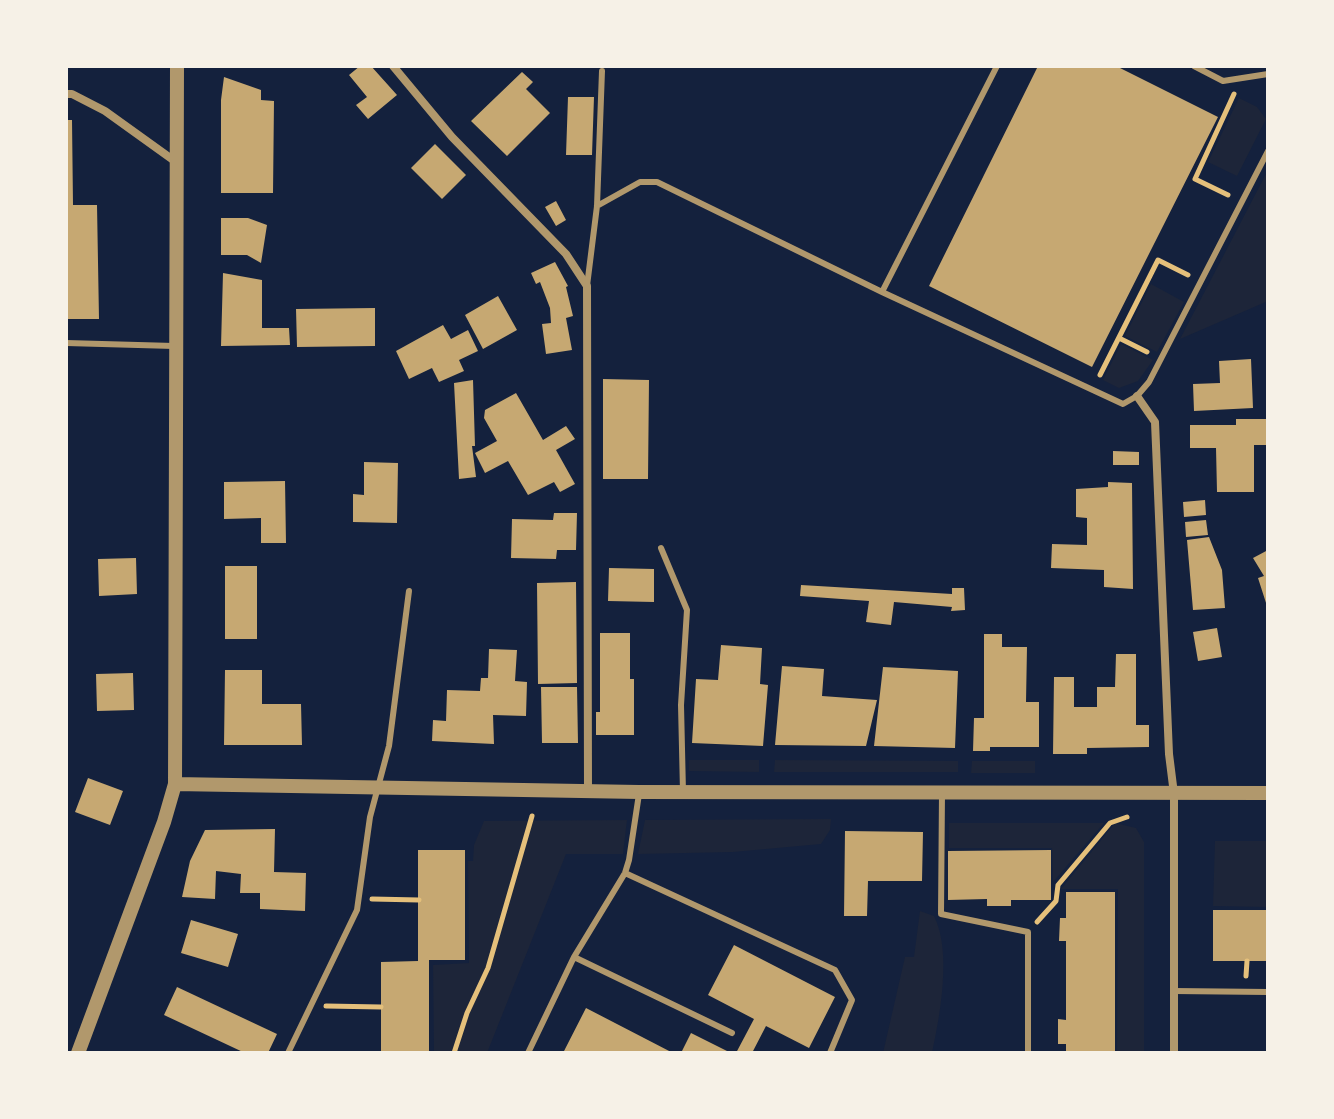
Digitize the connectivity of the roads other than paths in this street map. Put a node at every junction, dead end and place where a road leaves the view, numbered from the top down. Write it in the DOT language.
graph roads {
  1 [pos="177,66"];
  2 [pos="393,66"];
  3 [pos="997,66"];
  4 [pos="1194,66"];
  5 [pos="602,71"];
  6 [pos="1268,74"];
  7 [pos="66,94"];
  8 [pos="1268,151"];
  9 [pos="176,162"];
  10 [pos="597,206"];
  11 [pos="587,286"];
  12 [pos="882,292"];
  13 [pos="66,343"];
  14 [pos="175,346"];
  15 [pos="1137,396"];
  16 [pos="661,548"];
  17 [pos="409,591"];
  18 [pos="175,784"];
  19 [pos="378,788"];
  20 [pos="588,791"];
  21 [pos="639,792"];
  22 [pos="683,792"];
  23 [pos="942,793"];
  24 [pos="1268,793"];
  25 [pos="1174,794"];
  26 [pos="625,873"];
  27 [pos="574,957"];
  28 [pos="1174,991"];
  29 [pos="1268,992"];
  30 [pos="732,1033"];
  31 [pos="78,1053"];
  32 [pos="288,1053"];
  33 [pos="528,1053"];
  34 [pos="830,1053"];
  35 [pos="1028,1053"];
  36 [pos="1174,1053"];
  1 -- 9 [label="street"];
  2 -- 11 [label="street"];
  3 -- 12 [label="lane"];
  4 -- 6 [label="lane"];
  5 -- 10 [label="lane"];
  7 -- 9 [label="street"];
  8 -- 15 [label="lane"];
  9 -- 14 [label="street"];
  10 -- 11 [label="lane"];
  10 -- 12 [label="lane"];
  11 -- 20 [label="street"];
  12 -- 15 [label="lane"];
  13 -- 14 [label="lane"];
  14 -- 18 [label="street"];
  15 -- 25 [label="street"];
  16 -- 22 [label="lane"];
  17 -- 19 [label="lane"];
  18 -- 19 [label="street"];
  18 -- 31 [label="street"];
  19 -- 20 [label="street"];
  19 -- 32 [label="lane"];
  20 -- 21 [label="street"];
  21 -- 22 [label="street"];
  21 -- 26 [label="lane"];
  22 -- 23 [label="street"];
  23 -- 25 [label="street"];
  23 -- 35 [label="lane"];
  24 -- 25 [label="street"];
  25 -- 28 [label="street"];
  26 -- 27 [label="lane"];
  26 -- 34 [label="lane"];
  27 -- 30 [label="lane"];
  27 -- 33 [label="lane"];
  28 -- 29 [label="lane"];
  28 -- 36 [label="street"];
}
